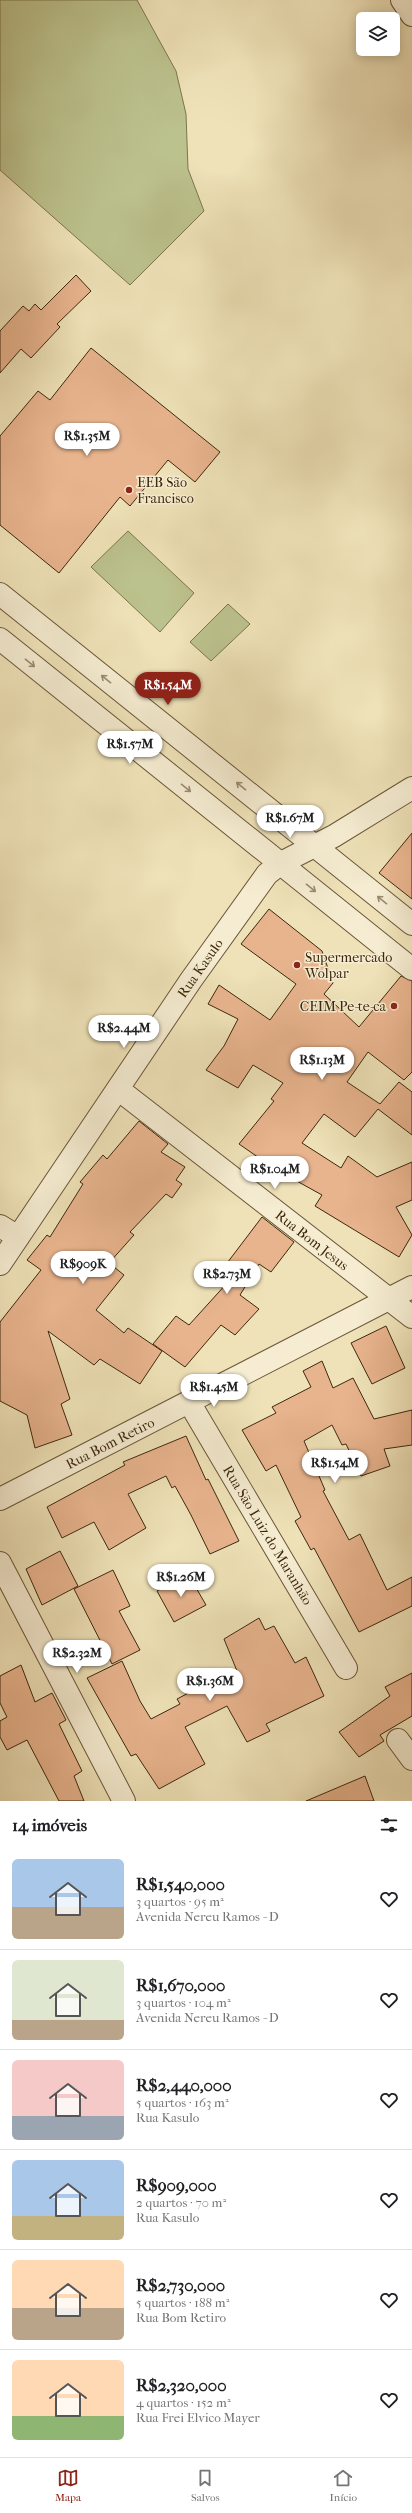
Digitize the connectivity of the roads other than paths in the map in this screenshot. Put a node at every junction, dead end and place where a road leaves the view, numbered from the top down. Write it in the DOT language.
graph roads {
  1 [pos="402,0"];
  2 [pos="412,16"];
  3 [pos="0,594"];
  4 [pos="0,639"];
  5 [pos="412,788"];
  6 [pos="315,845"];
  7 [pos="281,863"];
  8 [pos="412,924"];
  9 [pos="412,969"];
  10 [pos="118,1089"];
  11 [pos="9,1232"];
  12 [pos="0,1264"];
  13 [pos="412,1287"];
  14 [pos="388,1299"];
  15 [pos="412,1317"];
  16 [pos="189,1402"];
  17 [pos="0,1499"];
  18 [pos="0,1563"];
  19 [pos="346,1668"];
  20 [pos="398,1740"];
  21 [pos="412,1759"];
  22 [pos="124,1801"];
  1 -- 2 [label="street"];
  6 -- 3 [label="street, one-way"];
  4 -- 7 [label="street, one-way"];
  5 -- 6 [label="street, Rua Kasulo"];
  6 -- 7 [label="street, Rua Kasulo"];
  8 -- 6 [label="street, one-way"];
  7 -- 9 [label="street, one-way"];
  7 -- 10 [label="street, Rua Kasulo"];
  10 -- 11 [label="street, Rua Kasulo"];
  10 -- 14 [label="street, Rua Bom Jesus"];
  11 -- 12 [label="street, Rua Kasulo"];
  13 -- 14 [label="street, Rua Bom Retiro"];
  14 -- 15 [label="street, Rua Bom Jesus"];
  14 -- 16 [label="street, Rua Bom Retiro"];
  16 -- 17 [label="street, Rua Bom Retiro"];
  16 -- 19 [label="street, Rua São Luiz do Maranhão"];
  18 -- 22 [label="street"];
  20 -- 21 [label="street"];
}
